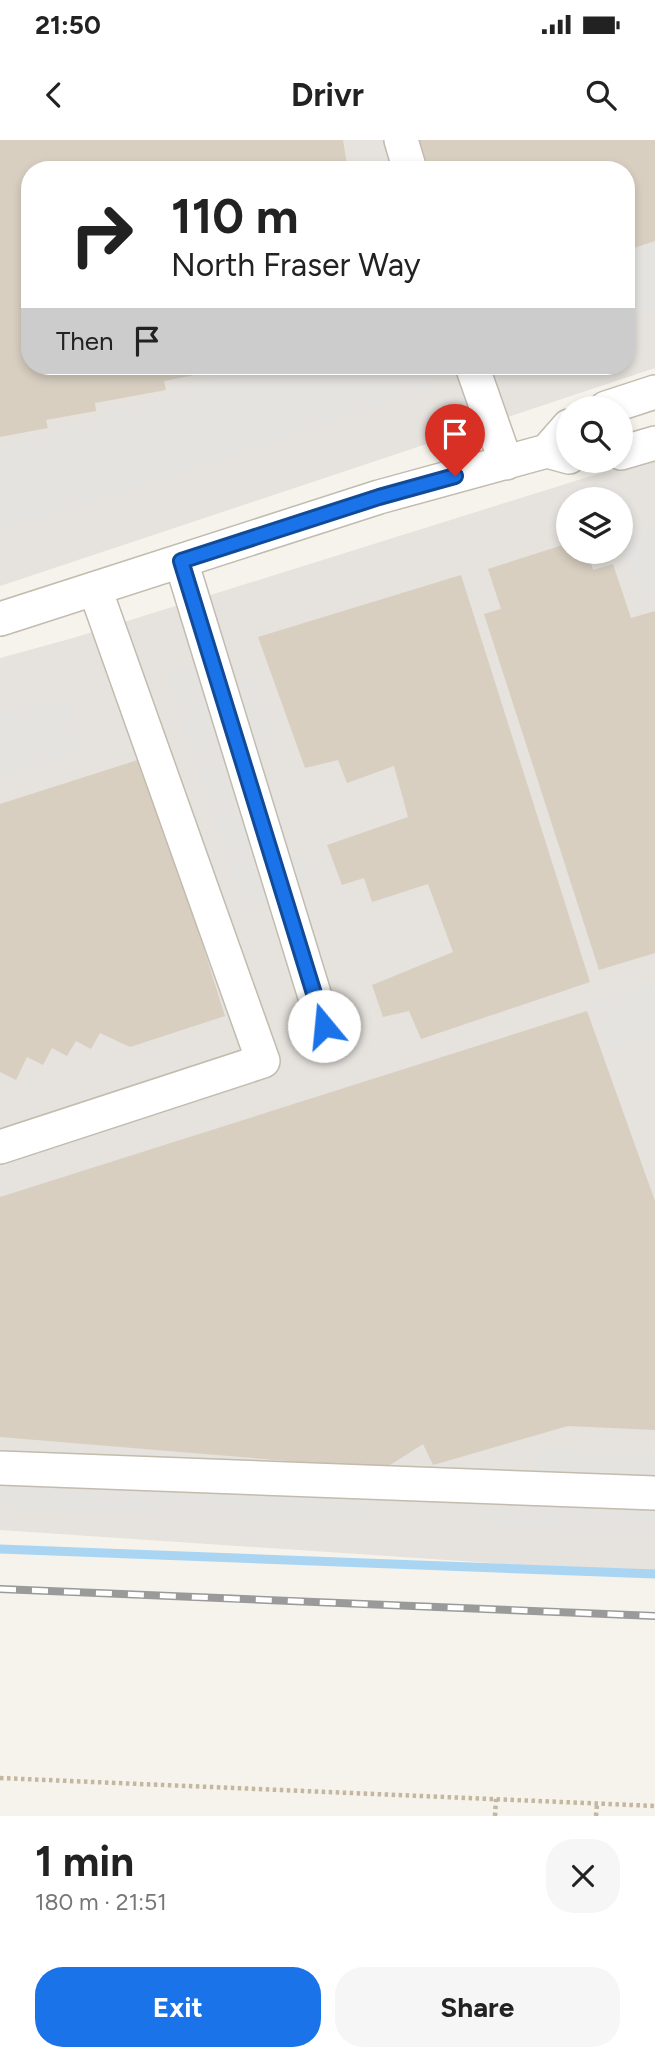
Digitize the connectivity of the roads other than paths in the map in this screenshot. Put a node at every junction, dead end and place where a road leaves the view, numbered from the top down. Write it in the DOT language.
graph roads {
  1 [pos="401,140"];
  2 [pos="407,161"];
  3 [pos="475,375"];
  4 [pos="655,391"];
  5 [pos="633,399"];
  6 [pos="655,443"];
  7 [pos="633,449"];
  8 [pos="556,454"];
  9 [pos="506,463"];
  10 [pos="181,561"];
  11 [pos="94,589"];
  12 [pos="0,619"];
  13 [pos="324,1026"];
  14 [pos="0,1147"];
  15 [pos="0,1468"];
  16 [pos="655,1493"];
  1 -- 2 [label="street"];
  3 -- 9 [label="street"];
  4 -- 5 [label="street"];
  6 -- 7 [label="street"];
  8 -- 9 [label="street"];
  9 -- 10 [label="street"];
  10 -- 11 [label="street"];
  10 -- 13 [label="street"];
  11 -- 12 [label="street"];
  11 -- 14 [label="street"];
  15 -- 16 [label="street"];
}
